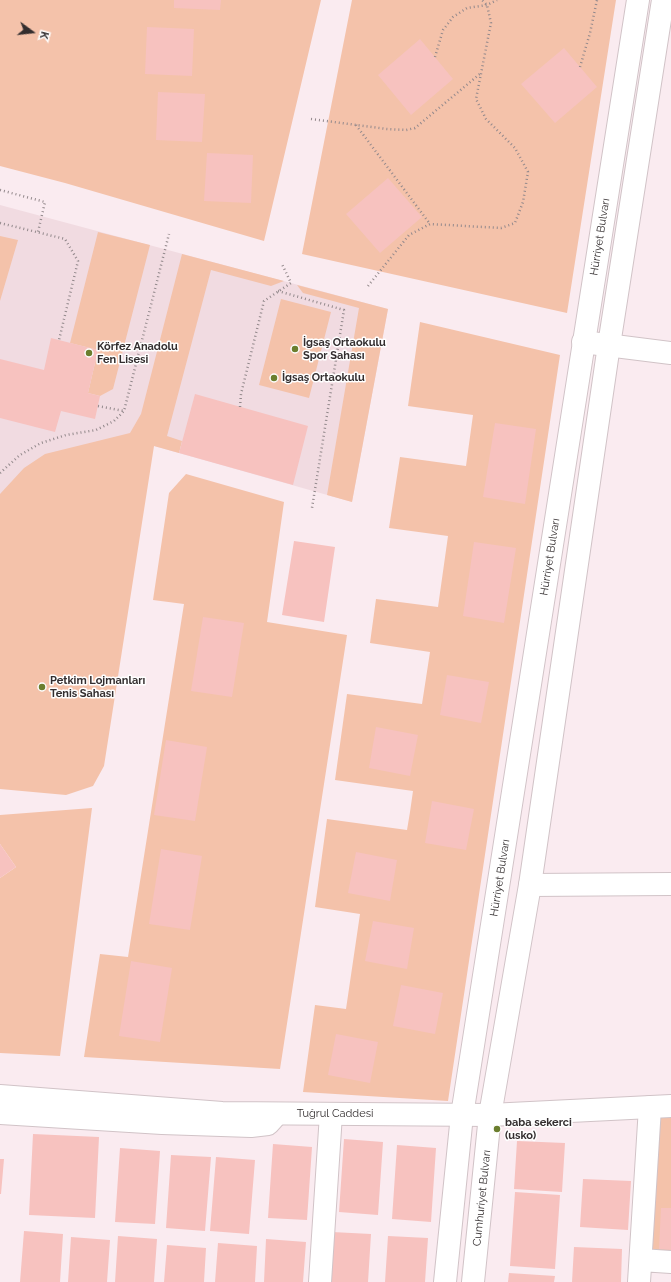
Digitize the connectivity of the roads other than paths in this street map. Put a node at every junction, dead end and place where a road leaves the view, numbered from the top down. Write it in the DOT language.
graph roads {
  1 [pos="638,0"];
  2 [pos="663,0"];
  3 [pos="584,342"];
  4 [pos="609,345"];
  5 [pos="671,354"];
  6 [pos="671,884"];
  7 [pos="530,885"];
  8 [pos="0,1096"];
  9 [pos="661,1106"];
  10 [pos="0,1113"];
  11 [pos="277,1114"];
  12 [pos="331,1114"];
  13 [pos="462,1115"];
  14 [pos="490,1115"];
  15 [pos="641,1260"];
  16 [pos="671,1262"];
  17 [pos="320,1282"];
  18 [pos="445,1282"];
  19 [pos="473,1282"];
  20 [pos="639,1282"];
  1 -- 3 [label="main road, Hürriyet Bulvarı"];
  2 -- 4 [label="main road"];
  3 -- 4 [label="main road"];
  3 -- 13 [label="main road, Hürriyet Bulvarı"];
  4 -- 5 [label="main road"];
  4 -- 7 [label="main road"];
  6 -- 7 [label="main road"];
  7 -- 14 [label="main road"];
  8 -- 11 [label="main road, Tuğrul Caddesi"];
  9 -- 14 [label="main road, Tuğrul Caddesi"];
  9 -- 15 [label="main road"];
  10 -- 11 [label="main road"];
  11 -- 12 [label="main road, Tuğrul Caddesi"];
  12 -- 13 [label="main road, Tuğrul Caddesi"];
  12 -- 17 [label="main road"];
  13 -- 14 [label="main road, Tuğrul Caddesi"];
  13 -- 18 [label="main road"];
  14 -- 19 [label="main road, Cumhuriyet Bulvarı"];
  15 -- 16 [label="main road"];
  15 -- 20 [label="main road"];
}
